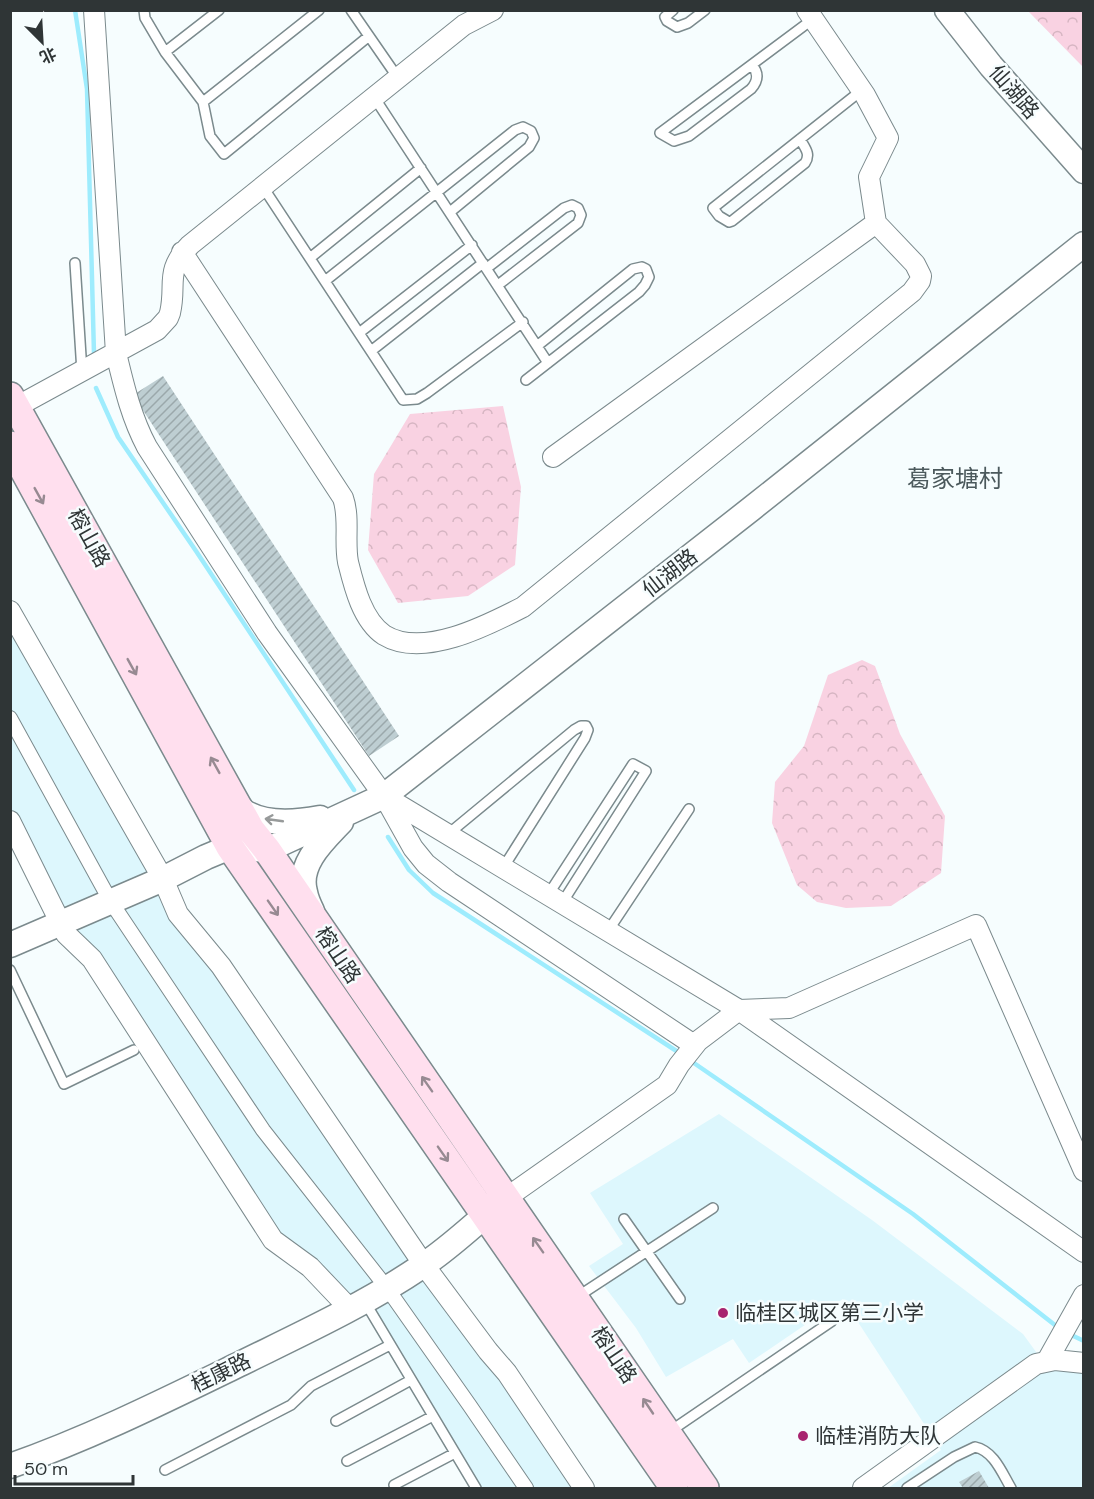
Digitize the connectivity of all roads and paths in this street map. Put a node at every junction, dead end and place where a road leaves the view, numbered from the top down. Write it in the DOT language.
graph roads {
  1 [pos="94,10"];
  2 [pos="219,10"];
  3 [pos="320,10"];
  4 [pos="351,10"];
  5 [pos="493,10"];
  6 [pos="673,10"];
  7 [pos="705,10"];
  8 [pos="947,10"];
  9 [pos="146,11"];
  10 [pos="810,15"];
  11 [pos="369,36"];
  12 [pos="165,52"];
  13 [pos="752,65"];
  14 [pos="398,78"];
  15 [pos="862,90"];
  16 [pos="374,97"];
  17 [pos="203,102"];
  18 [pos="800,139"];
  19 [pos="421,168"];
  20 [pos="1083,171"];
  21 [pos="262,186"];
  22 [pos="437,192"];
  23 [pos="450,212"];
  24 [pos="876,223"];
  25 [pos="1083,244"];
  26 [pos="472,245"];
  27 [pos="182,252"];
  28 [pos="310,258"];
  29 [pos="75,263"];
  30 [pos="485,265"];
  31 [pos="325,281"];
  32 [pos="498,285"];
  33 [pos="523,322"];
  34 [pos="359,333"];
  35 [pos="537,346"];
  36 [pos="371,351"];
  37 [pos="116,353"];
  38 [pos="548,363"];
  39 [pos="82,372"];
  40 [pos="526,380"];
  41 [pos="13,401"];
  42 [pos="10,445"];
  43 [pos="554,457"];
  44 [pos="10,611"];
  45 [pos="10,718"];
  46 [pos="384,796"];
  47 [pos="234,801"];
  48 [pos="689,809"];
  49 [pos="352,811"];
  50 [pos="10,821"];
  51 [pos="447,834"];
  52 [pos="225,836"];
  53 [pos="267,850"];
  54 [pos="206,857"];
  55 [pos="503,868"];
  56 [pos="249,874"];
  57 [pos="163,879"];
  58 [pos="555,899"];
  59 [pos="111,902"];
  60 [pos="60,924"];
  61 [pos="317,924"];
  62 [pos="608,931"];
  63 [pos="10,945"];
  64 [pos="10,970"];
  65 [pos="739,1010"];
  66 [pos="694,1045"];
  67 [pos="134,1050"];
  68 [pos="1083,1171"];
  69 [pos="496,1207"];
  70 [pos="713,1208"];
  71 [pos="624,1219"];
  72 [pos="647,1252"];
  73 [pos="1083,1252"];
  74 [pos="424,1265"];
  75 [pos="387,1288"];
  76 [pos="1083,1295"];
  77 [pos="575,1298"];
  78 [pos="680,1299"];
  79 [pos="357,1304"];
  80 [pos="832,1321"];
  81 [pos="390,1345"];
  82 [pos="1047,1361"];
  83 [pos="1083,1363"];
  84 [pos="411,1380"];
  85 [pos="433,1416"];
  86 [pos="336,1420"];
  87 [pos="667,1433"];
  88 [pos="455,1453"];
  89 [pos="347,1461"];
  90 [pos="10,1466"];
  91 [pos="165,1470"];
  92 [pos="394,1485"];
  93 [pos="476,1488"];
  94 [pos="526,1488"];
  95 [pos="584,1488"];
  96 [pos="674,1488"];
  97 [pos="705,1488"];
  98 [pos="863,1488"];
  99 [pos="907,1488"];
  100 [pos="1011,1488"];
  1 -- 37 [label="street"];
  2 -- 12 [label="lane"];
  3 -- 17 [label="lane"];
  4 -- 11 [label="lane"];
  5 -- 14 [label="street"];
  6 -- 7 [label="lane"];
  8 -- 20 [label="street, 仙湖路"];
  9 -- 12 [label="lane"];
  10 -- 13 [label="lane"];
  10 -- 15 [label="street"];
  11 -- 14 [label="lane"];
  11 -- 17 [label="lane"];
  12 -- 17 [label="lane"];
  13 -- 13 [label="lane"];
  14 -- 16 [label="street"];
  15 -- 18 [label="lane"];
  15 -- 24 [label="street"];
  16 -- 19 [label="lane"];
  16 -- 21 [label="street"];
  18 -- 18 [label="lane"];
  19 -- 22 [label="lane"];
  19 -- 28 [label="lane"];
  21 -- 27 [label="street"];
  21 -- 28 [label="lane"];
  22 -- 23 [label="lane"];
  22 -- 23 [label="lane"];
  22 -- 31 [label="lane"];
  23 -- 26 [label="lane"];
  24 -- 27 [label="street"];
  24 -- 43 [label="street"];
  25 -- 46 [label="street, 仙湖路"];
  26 -- 30 [label="lane"];
  26 -- 34 [label="lane"];
  27 -- 37 [label="street"];
  28 -- 31 [label="lane"];
  29 -- 39 [label="lane"];
  30 -- 32 [label="lane"];
  30 -- 32 [label="lane"];
  30 -- 36 [label="lane"];
  31 -- 34 [label="lane"];
  32 -- 33 [label="lane"];
  33 -- 35 [label="lane"];
  33 -- 36 [label="lane"];
  34 -- 36 [label="lane"];
  35 -- 38 [label="lane"];
  35 -- 38 [label="lane"];
  37 -- 39 [label="street"];
  37 -- 46 [label="street"];
  38 -- 40 [label="lane"];
  39 -- 41 [label="street"];
  47 -- 41 [label="main road, 榕山路, one-way"];
  42 -- 52 [label="main road, 榕山路, one-way"];
  44 -- 57 [label="street"];
  45 -- 59 [label="street"];
  46 -- 49 [label="street, 仙湖路"];
  46 -- 51 [label="street"];
  46 -- 66 [label="street"];
  49 -- 47 [label="street, one-way"];
  47 -- 53 [label="main road, 榕山路"];
  48 -- 62 [label="lane"];
  49 -- 53 [label="street, 仙湖路"];
  49 -- 61 [label="street"];
  50 -- 60 [label="street"];
  51 -- 55 [label="street"];
  51 -- 55 [label="lane"];
  52 -- 53 [label="street, 仙湖路"];
  52 -- 54 [label="street"];
  52 -- 56 [label="main road, 榕山路"];
  53 -- 61 [label="main road, 榕山路"];
  54 -- 56 [label="street"];
  54 -- 57 [label="street"];
  55 -- 58 [label="street"];
  56 -- 69 [label="main road, 榕山路, one-way"];
  57 -- 59 [label="street"];
  57 -- 74 [label="street"];
  58 -- 58 [label="lane"];
  58 -- 62 [label="street"];
  59 -- 60 [label="street"];
  59 -- 75 [label="street"];
  60 -- 63 [label="street"];
  60 -- 79 [label="street"];
  69 -- 61 [label="main road, 榕山路, one-way"];
  62 -- 65 [label="street"];
  64 -- 67 [label="lane"];
  65 -- 66 [label="street"];
  65 -- 68 [label="street"];
  65 -- 73 [label="street"];
  66 -- 69 [label="street"];
  69 -- 74 [label="street, 桂康路"];
  77 -- 69 [label="main road, 榕山路, one-way"];
  69 -- 96 [label="main road, 榕山路"];
  70 -- 72 [label="lane"];
  71 -- 72 [label="lane"];
  72 -- 77 [label="lane"];
  72 -- 78 [label="lane"];
  74 -- 75 [label="street, 桂康路"];
  74 -- 95 [label="street"];
  75 -- 79 [label="street, 桂康路"];
  75 -- 94 [label="street"];
  76 -- 82 [label="street"];
  87 -- 77 [label="main road, 榕山路, one-way"];
  79 -- 81 [label="lane"];
  79 -- 90 [label="street, 桂康路"];
  80 -- 87 [label="lane"];
  81 -- 84 [label="lane"];
  81 -- 91 [label="lane"];
  82 -- 83 [label="street"];
  82 -- 98 [label="street"];
  84 -- 85 [label="lane"];
  84 -- 86 [label="lane"];
  85 -- 88 [label="lane"];
  85 -- 89 [label="lane"];
  87 -- 97 [label="main road, 榕山路"];
  88 -- 92 [label="lane"];
  88 -- 93 [label="lane"];
  99 -- 100 [label="lane"];
}
